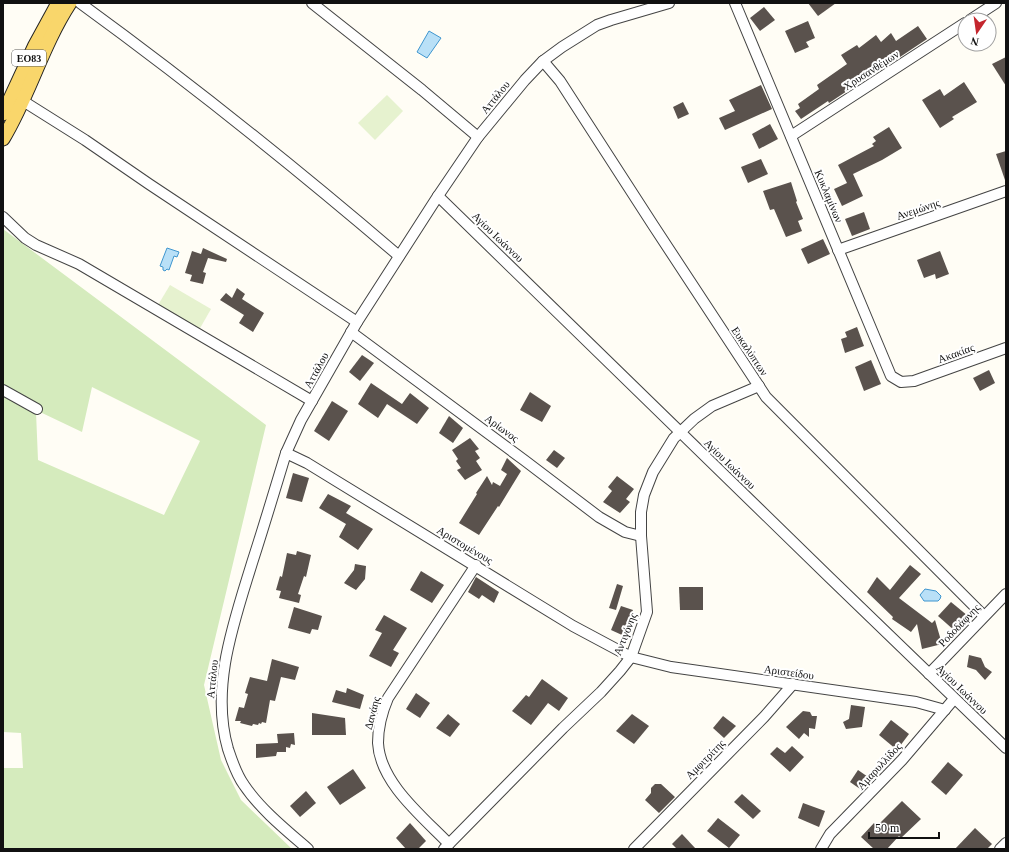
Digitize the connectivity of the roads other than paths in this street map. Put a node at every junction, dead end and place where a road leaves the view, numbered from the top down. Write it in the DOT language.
graph roads {
  1 [pos="58,3"];
  2 [pos="70,3"];
  3 [pos="80,3"];
  4 [pos="312,3"];
  5 [pos="669,3"];
  6 [pos="735,3"];
  7 [pos="996,3"];
  8 [pos="982,12"];
  9 [pos="957,28"];
  10 [pos="543,61"];
  11 [pos="23,101"];
  12 [pos="3,114"];
  13 [pos="791,136"];
  14 [pos="478,137"];
  15 [pos="3,139"];
  16 [pos="1006,191"];
  17 [pos="438,196"];
  18 [pos="3,217"];
  19 [pos="838,250"];
  20 [pos="399,256"];
  21 [pos="357,322"];
  22 [pos="351,332"];
  23 [pos="1006,348"];
  24 [pos="914,380"];
  25 [pos="759,386"];
  26 [pos="3,390"];
  27 [pos="312,401"];
  28 [pos="37,409"];
  29 [pos="679,432"];
  30 [pos="286,453"];
  31 [pos="641,536"];
  32 [pos="476,565"];
  33 [pos="1006,594"];
  34 [pos="984,616"];
  35 [pos="631,657"];
  36 [pos="929,674"];
  37 [pos="792,684"];
  38 [pos="954,699"];
  39 [pos="945,710"];
  40 [pos="1006,748"];
  41 [pos="1006,843"];
  42 [pos="447,846"];
  43 [pos="308,849"];
  44 [pos="634,849"];
  45 [pos="821,849"];
  46 [pos="1000,849"];
  1 -- 12 [label="main road, ΕΟ83"];
  2 -- 11 [label="main road, ΕΟ83"];
  3 -- 20 [label="street"];
  4 -- 14 [label="street"];
  5 -- 10 [label="street, Αττάλου"];
  6 -- 13 [label="street, Κυκλαμίνων"];
  7 -- 8 [label="street"];
  9 -- 13 [label="street, Χρυσανθέμων"];
  10 -- 14 [label="street, Αττάλου"];
  10 -- 25 [label="street, Ευκαλύπτων"];
  11 -- 15 [label="main road, ΕΟ83"];
  11 -- 21 [label="street"];
  13 -- 19 [label="street, Κυκλαμίνων"];
  14 -- 17 [label="street, Αττάλου"];
  16 -- 19 [label="street, Ανεμώνης"];
  17 -- 20 [label="street, Αττάλου"];
  17 -- 29 [label="street, Αγίου Ιωάννου"];
  18 -- 27 [label="street"];
  19 -- 24 [label="street, Κυκλαμίνων"];
  20 -- 21 [label="street, Αττάλου"];
  21 -- 22 [label="street, Αττάλου"];
  22 -- 27 [label="street, Αττάλου"];
  22 -- 31 [label="street, Αρίωνος"];
  23 -- 24 [label="street, Ακακίας"];
  25 -- 29 [label="street, Αντιγόνης"];
  25 -- 34 [label="street, Ευκαλύπτων"];
  26 -- 28 [label="street"];
  27 -- 30 [label="street, Αττάλου"];
  29 -- 31 [label="street, Αντιγόνης"];
  29 -- 36 [label="street, Αγίου Ιωάννου"];
  30 -- 32 [label="street, Αριστομένους"];
  30 -- 43 [label="street, Αττάλου"];
  31 -- 35 [label="street, Αντιγόνης"];
  32 -- 35 [label="street, Αριστομένους"];
  32 -- 42 [label="street, Δανάης"];
  33 -- 34 [label="street, Ροδοδάφνης"];
  34 -- 36 [label="street, Ροδοδάφνης"];
  35 -- 37 [label="street, Αριστείδου"];
  35 -- 42 [label="street, Αντιγόνης"];
  36 -- 38 [label="street, Αγίου Ιωάννου"];
  37 -- 39 [label="street, Αριστείδου"];
  37 -- 44 [label="street, Αμφιτρίτης"];
  38 -- 39 [label="street, Αμαρυλλίδος"];
  38 -- 40 [label="street, Αγίου Ιωάννου"];
  39 -- 45 [label="street, Αμαρυλλίδος"];
  41 -- 46 [label="street"];
}
